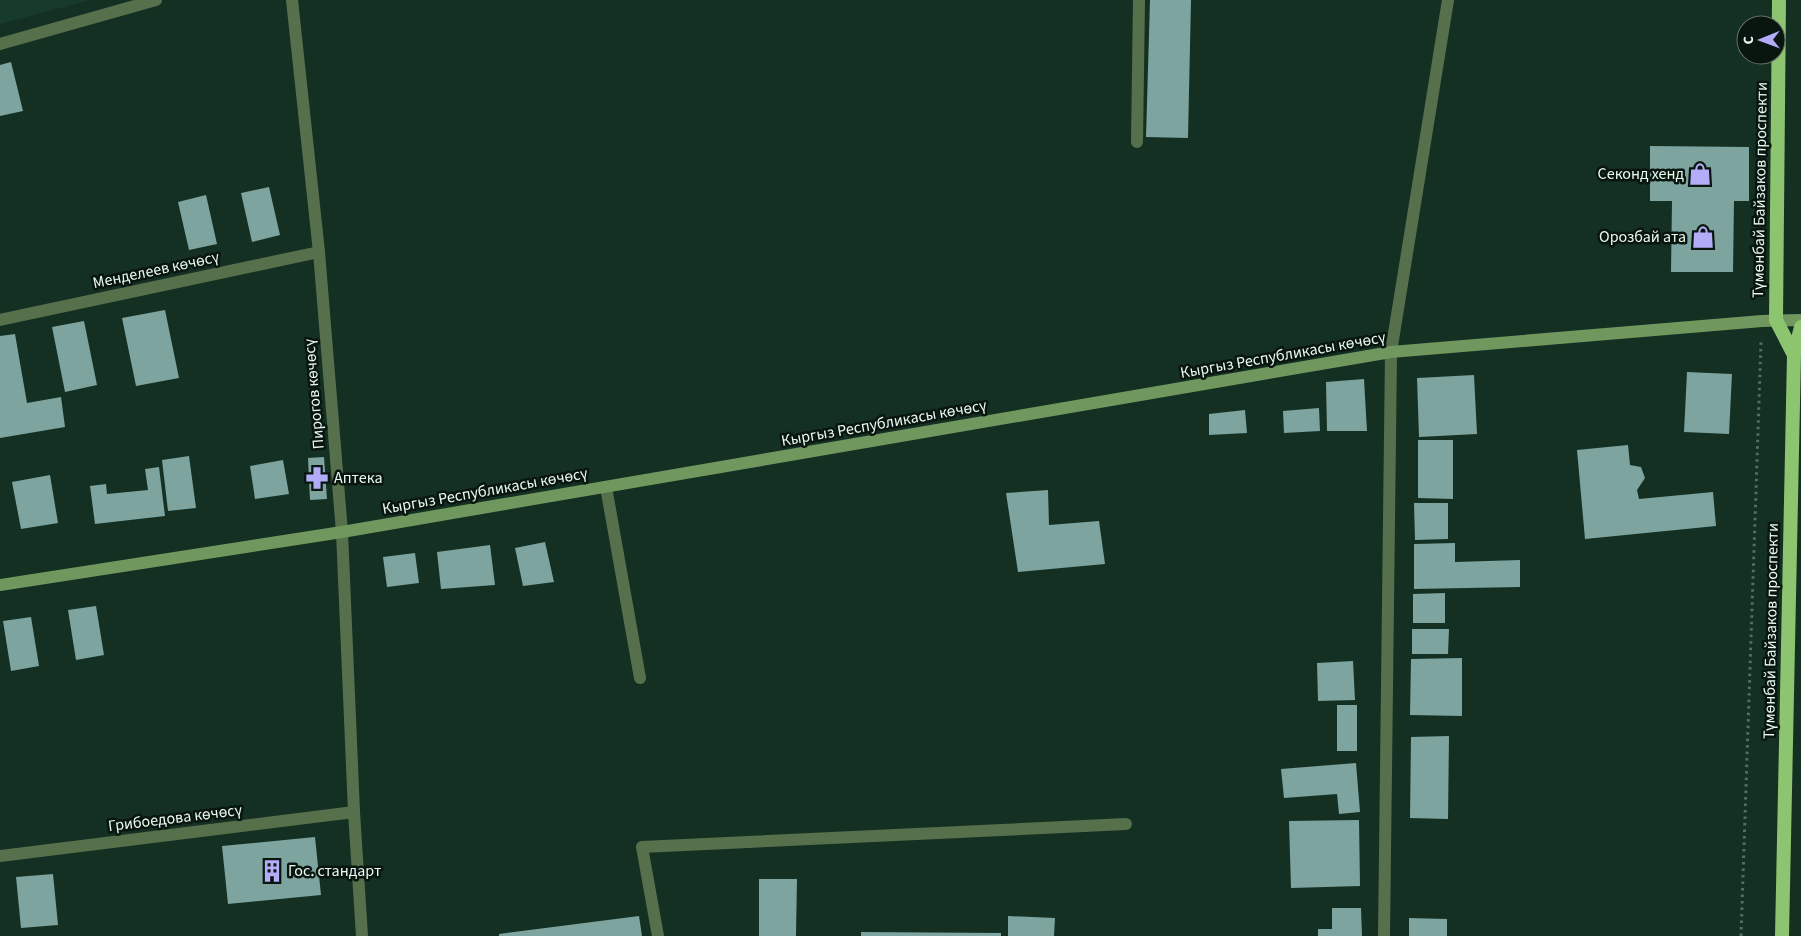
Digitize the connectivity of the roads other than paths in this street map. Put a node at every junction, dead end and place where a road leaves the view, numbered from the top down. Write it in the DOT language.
graph roads {
  1 [pos="156,0"];
  2 [pos="292,0"];
  3 [pos="1138,0"];
  4 [pos="1448,0"];
  5 [pos="1779,0"];
  6 [pos="0,44"];
  7 [pos="1138,142"];
  8 [pos="319,252"];
  9 [pos="0,320"];
  10 [pos="1769,320"];
  11 [pos="1801,320"];
  12 [pos="1801,327"];
  13 [pos="1391,352"];
  14 [pos="1794,355"];
  15 [pos="606,487"];
  16 [pos="342,532"];
  17 [pos="0,585"];
  18 [pos="640,678"];
  19 [pos="354,812"];
  20 [pos="1126,824"];
  21 [pos="0,856"];
  22 [pos="362,936"];
  23 [pos="658,936"];
  24 [pos="1384,936"];
  25 [pos="1782,936"];
  1 -- 6 [label="street"];
  2 -- 8 [label="street, Пирогов көчөсү"];
  3 -- 7 [label="street"];
  4 -- 13 [label="street"];
  5 -- 10 [label="highway, Түмөнбай Байзаков проспекти"];
  8 -- 9 [label="street, Менделеев көчөсү"];
  8 -- 16 [label="street, Пирогов көчөсү"];
  10 -- 11 [label="main road, Кыргыз Республикасы көчөсү"];
  10 -- 13 [label="main road, Кыргыз Республикасы көчөсү"];
  10 -- 14 [label="highway"];
  12 -- 14 [label="highway, Түмөнбай Байзаков проспекти"];
  13 -- 15 [label="main road, Кыргыз Республикасы көчөсү"];
  13 -- 24 [label="street"];
  14 -- 25 [label="highway, Түмөнбай Байзаков проспекти"];
  15 -- 16 [label="main road, Кыргыз Республикасы көчөсү"];
  15 -- 18 [label="street"];
  16 -- 17 [label="main road, Кыргыз Республикасы көчөсү"];
  16 -- 19 [label="street, Пирогов көчөсү"];
  19 -- 21 [label="street, Грибоедова көчөсү"];
  19 -- 22 [label="street, Пирогов көчөсү"];
  20 -- 23 [label="street"];
}
